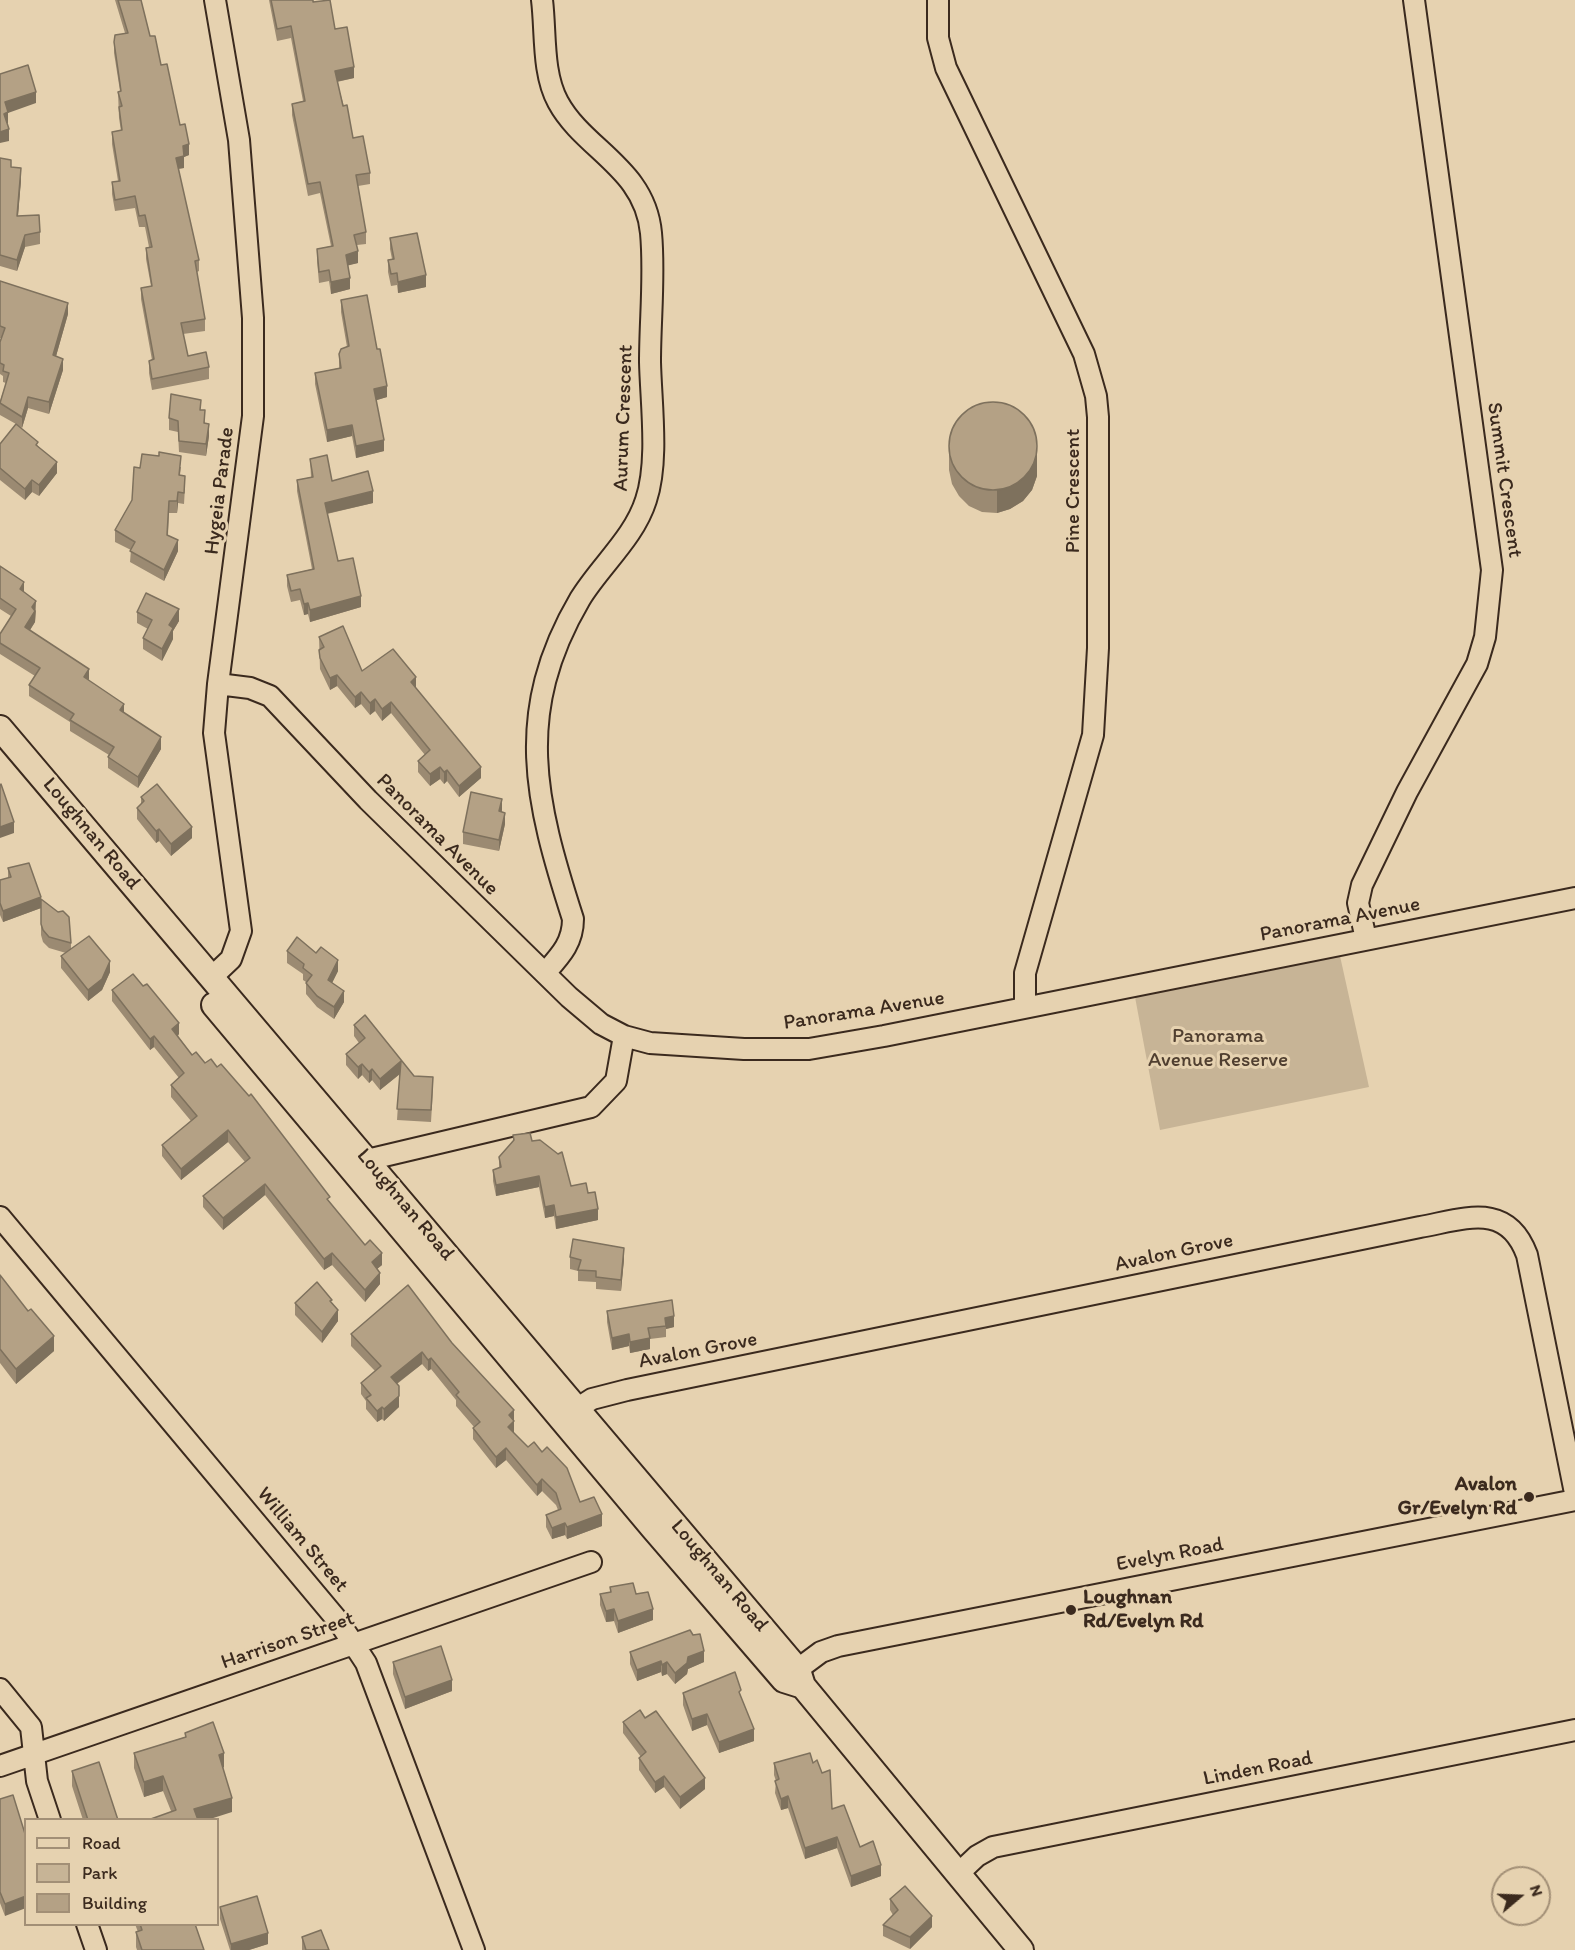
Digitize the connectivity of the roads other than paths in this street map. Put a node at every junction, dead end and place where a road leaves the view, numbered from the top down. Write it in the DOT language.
graph roads {
  1 [pos="215,0"];
  2 [pos="542,0"];
  3 [pos="938,0"];
  4 [pos="1414,0"];
  5 [pos="218,684"];
  6 [pos="0,728"];
  7 [pos="0,751"];
  8 [pos="1575,898"];
  9 [pos="1366,939"];
  10 [pos="545,974"];
  11 [pos="212,977"];
  12 [pos="1025,1007"];
  13 [pos="624,1036"];
  14 [pos="367,1160"];
  15 [pos="0,1217"];
  16 [pos="578,1408"];
  17 [pos="1575,1493"];
  18 [pos="1575,1500"];
  19 [pos="591,1562"];
  20 [pos="354,1644"];
  21 [pos="795,1679"];
  22 [pos="0,1689"];
  23 [pos="1575,1730"];
  24 [pos="34,1755"];
  25 [pos="0,1766"];
  26 [pos="49,1818"];
  27 [pos="958,1873"];
  28 [pos="88,1926"];
  29 [pos="1009,1947"];
  30 [pos="96,1950"];
  31 [pos="474,1950"];
  1 -- 5 [label="street, Hygeia Parade"];
  2 -- 10 [label="street, Aurum Crescent"];
  3 -- 12 [label="street, Pine Crescent"];
  4 -- 9 [label="street, Summit Crescent"];
  5 -- 10 [label="street, Panorama Avenue"];
  5 -- 11 [label="street, Hygeia Parade"];
  6 -- 11 [label="main road, Loughnan Road"];
  7 -- 21 [label="main road, Loughnan Road"];
  8 -- 9 [label="street, Panorama Avenue"];
  9 -- 12 [label="street, Panorama Avenue"];
  10 -- 13 [label="street, Panorama Avenue"];
  11 -- 14 [label="main road, Loughnan Road"];
  12 -- 13 [label="street, Panorama Avenue"];
  13 -- 14 [label="street"];
  14 -- 16 [label="main road, Loughnan Road"];
  15 -- 20 [label="street, William Street"];
  16 -- 17 [label="street, Avalon Grove"];
  16 -- 21 [label="main road, Loughnan Road"];
  18 -- 21 [label="street, Evelyn Road"];
  19 -- 20 [label="street, Harrison Street"];
  20 -- 24 [label="street, Harrison Street"];
  20 -- 31 [label="street, William Street"];
  21 -- 27 [label="main road, Loughnan Road"];
  22 -- 24 [label="street"];
  23 -- 27 [label="street, Linden Road"];
  24 -- 25 [label="street, Harrison Street"];
  24 -- 26 [label="street"];
  27 -- 29 [label="main road, Loughnan Road"];
  28 -- 30 [label="street"];
}
